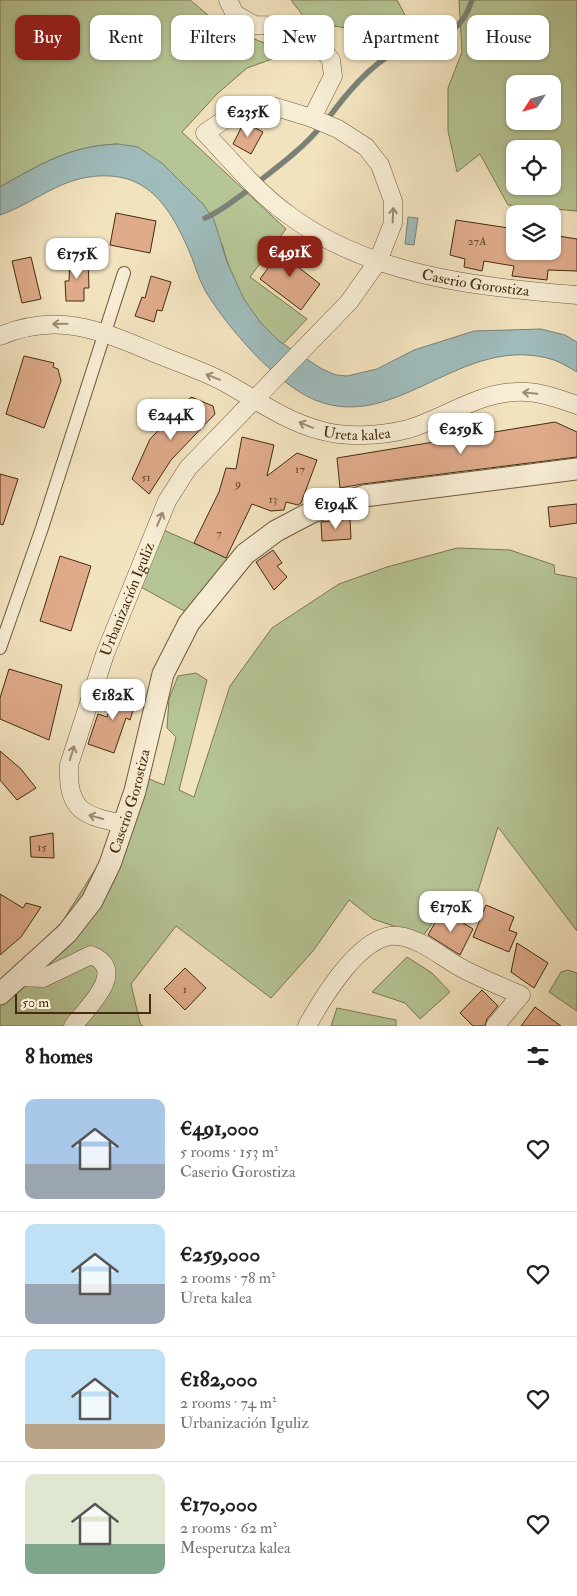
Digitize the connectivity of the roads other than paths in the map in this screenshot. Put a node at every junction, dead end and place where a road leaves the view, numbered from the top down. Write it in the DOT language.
graph roads {
  1 [pos="228,0"];
  2 [pos="312,118"];
  3 [pos="378,261"];
  4 [pos="124,273"];
  5 [pos="577,296"];
  6 [pos="105,333"];
  7 [pos="0,336"];
  8 [pos="255,401"];
  9 [pos="577,405"];
  10 [pos="577,469"];
  11 [pos="0,648"];
  12 [pos="124,824"];
  13 [pos="19,977"];
  14 [pos="0,994"];
  15 [pos="73,1026"];
  16 [pos="306,1026"];
  17 [pos="495,1026"];
  1 -- 2 [label="street"];
  3 -- 2 [label="street, one-way"];
  2 -- 3 [label="street, Caserio Gorostiza"];
  3 -- 5 [label="street, Caserio Gorostiza"];
  3 -- 8 [label="street, Urbanización Iguliz"];
  4 -- 6 [label="street"];
  6 -- 7 [label="street, one-way"];
  8 -- 6 [label="street, one-way"];
  6 -- 11 [label="street"];
  9 -- 8 [label="street, Ureta kalea, one-way"];
  12 -- 8 [label="street, Urbanización Iguliz, one-way"];
  10 -- 12 [label="street, Caserio Gorostiza"];
  12 -- 13 [label="street, Caserio Gorostiza"];
  13 -- 14 [label="street, Caserio Gorostiza"];
  13 -- 15 [label="street"];
  16 -- 17 [label="street"];
}
